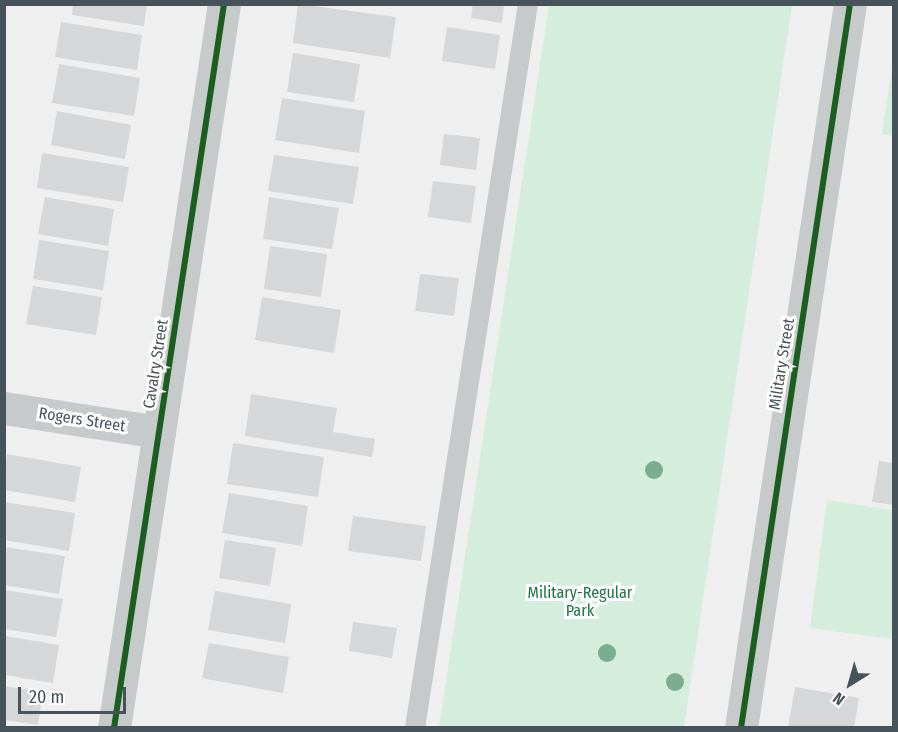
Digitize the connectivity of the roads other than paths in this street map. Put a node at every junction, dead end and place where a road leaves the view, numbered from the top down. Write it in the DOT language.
graph roads {
  1 [pos="224,4"];
  2 [pos="528,4"];
  3 [pos="850,4"];
  4 [pos="4,408"];
  5 [pos="159,432"];
  6 [pos="114,728"];
  7 [pos="415,728"];
  8 [pos="741,728"];
  1 -- 5 [label="street, Cavalry Street"];
  2 -- 7 [label="lane"];
  3 -- 8 [label="street, Military Street"];
  4 -- 5 [label="street, Rogers Street"];
  5 -- 6 [label="street, Cavalry Street"];
}
